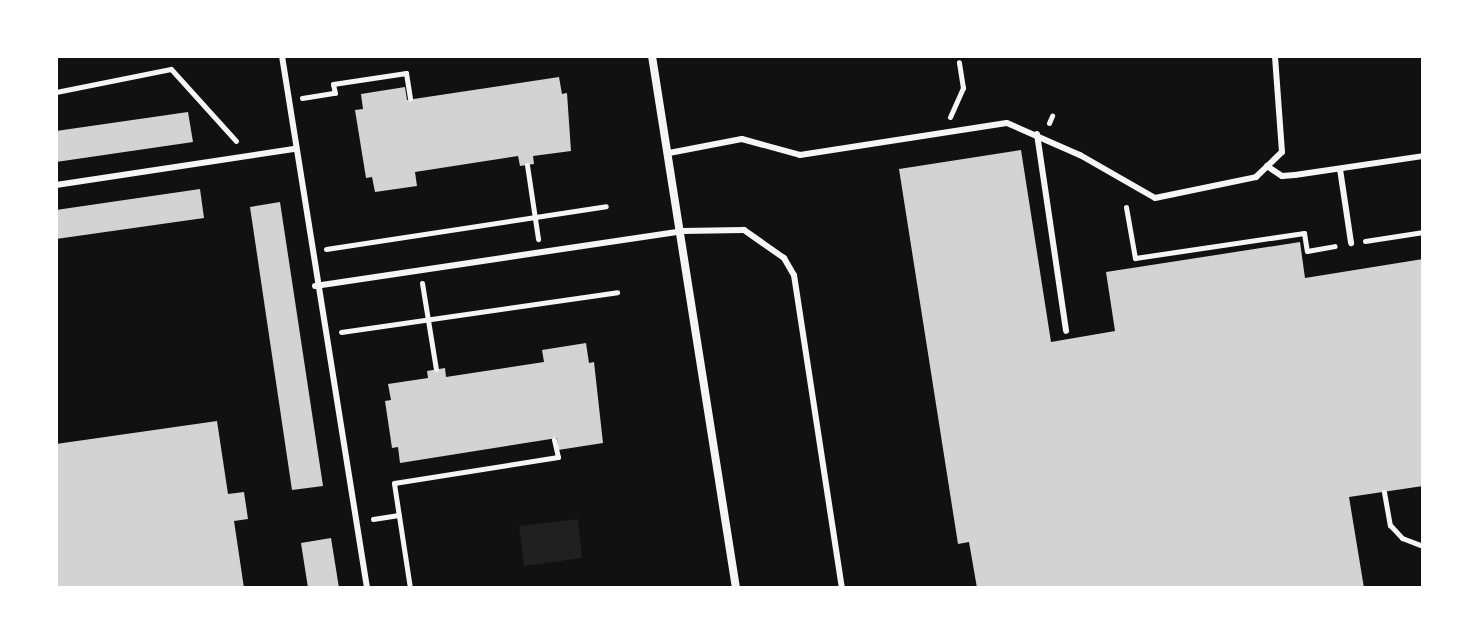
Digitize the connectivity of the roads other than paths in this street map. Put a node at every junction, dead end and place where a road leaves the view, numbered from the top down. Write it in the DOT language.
graph roads {
  1 [pos="282,56"];
  2 [pos="652,56"];
  3 [pos="1275,56"];
  4 [pos="1037,134"];
  5 [pos="295,149"];
  6 [pos="669,153"];
  7 [pos="1423,156"];
  8 [pos="1267,166"];
  9 [pos="1340,169"];
  10 [pos="56,185"];
  11 [pos="682,231"];
  12 [pos="1351,243"];
  13 [pos="315,286"];
  14 [pos="1066,331"];
  15 [pos="367,588"];
  16 [pos="736,588"];
  17 [pos="842,588"];
  1 -- 5 [label="lane"];
  2 -- 6 [label="street"];
  3 -- 8 [label="lane"];
  4 -- 6 [label="lane"];
  4 -- 8 [label="lane"];
  4 -- 14 [label="lane"];
  5 -- 10 [label="lane"];
  5 -- 13 [label="lane"];
  6 -- 11 [label="street"];
  7 -- 9 [label="lane"];
  8 -- 9 [label="lane"];
  9 -- 12 [label="lane"];
  11 -- 13 [label="lane"];
  11 -- 16 [label="street"];
  11 -- 17 [label="lane"];
  13 -- 15 [label="lane"];
}
